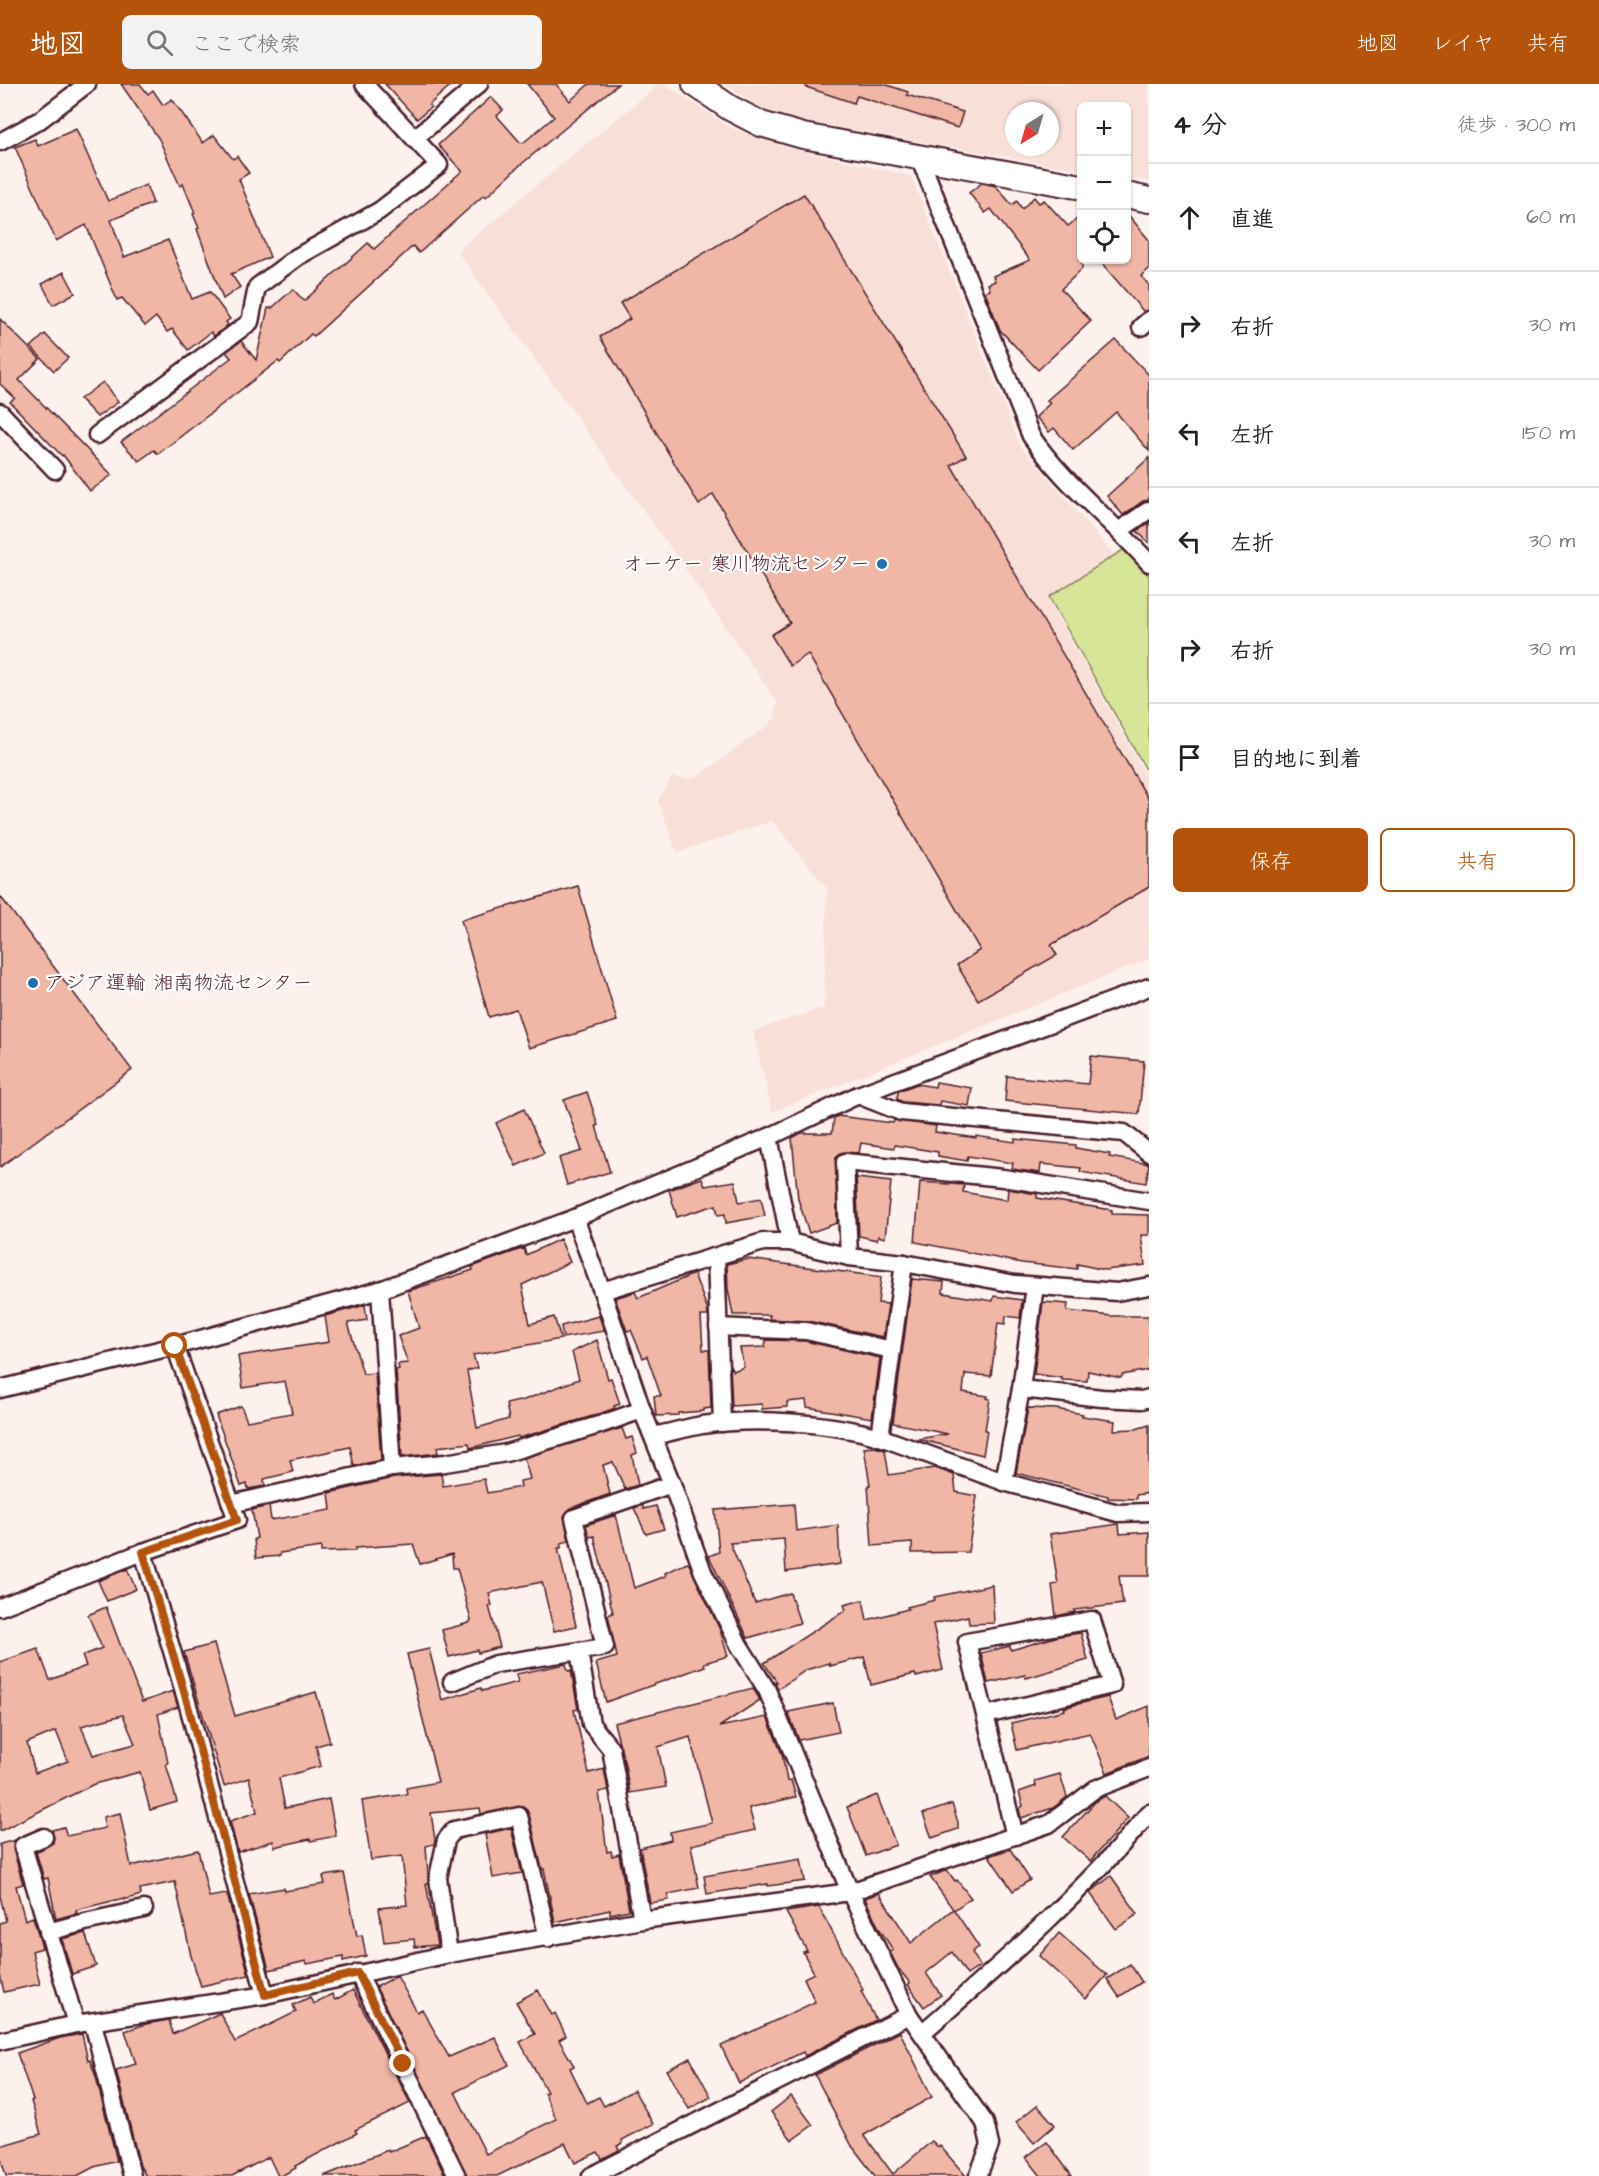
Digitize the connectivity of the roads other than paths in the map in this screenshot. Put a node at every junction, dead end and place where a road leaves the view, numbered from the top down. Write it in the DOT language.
graph roads {
  1 [pos="87,84"];
  2 [pos="364,84"];
  3 [pos="478,84"];
  4 [pos="695,84"];
  5 [pos="415,138"];
  6 [pos="0,142"];
  7 [pos="919,156"];
  8 [pos="1077,186"];
  9 [pos="1131,196"];
  10 [pos="1149,200"];
  11 [pos="0,412"];
  12 [pos="97,435"];
  13 [pos="55,470"];
  14 [pos="1149,510"];
  15 [pos="1120,530"];
  16 [pos="1149,562"];
  17 [pos="1149,987"];
  18 [pos="858,1095"];
  19 [pos="769,1137"];
  20 [pos="1149,1153"];
  21 [pos="1149,1201"];
  22 [pos="575,1218"];
  23 [pos="790,1242"];
  24 [pos="716,1257"];
  25 [pos="849,1257"];
  26 [pos="904,1263"];
  27 [pos="1035,1286"];
  28 [pos="1149,1286"];
  29 [pos="380,1290"];
  30 [pos="602,1291"];
  31 [pos="718,1327"];
  32 [pos="175,1346"];
  33 [pos="892,1350"];
  34 [pos="0,1389"];
  35 [pos="1021,1389"];
  36 [pos="1149,1398"];
  37 [pos="642,1410"];
  38 [pos="722,1423"];
  39 [pos="652,1436"];
  40 [pos="880,1437"];
  41 [pos="392,1468"];
  42 [pos="1004,1482"];
  43 [pos="672,1484"];
  44 [pos="231,1504"];
  45 [pos="1149,1512"];
  46 [pos="143,1552"];
  47 [pos="0,1607"];
  48 [pos="579,1651"];
  49 [pos="452,1682"];
  50 [pos="986,1715"];
  51 [pos="1149,1768"];
  52 [pos="1149,1813"];
  53 [pos="1015,1836"];
  54 [pos="44,1837"];
  55 [pos="850,1892"];
  56 [pos="144,1909"];
  57 [pos="642,1920"];
  58 [pos="48,1932"];
  59 [pos="548,1938"];
  60 [pos="449,1954"];
  61 [pos="358,1973"];
  62 [pos="265,1995"];
  63 [pos="909,2014"];
  64 [pos="85,2024"];
  65 [pos="922,2033"];
  66 [pos="0,2041"];
  67 [pos="132,2176"];
  68 [pos="458,2176"];
  69 [pos="591,2176"];
  70 [pos="978,2176"];
  1 -- 6 [label="street"];
  2 -- 5 [label="street"];
  3 -- 5 [label="street"];
  4 -- 7 [label="street"];
  5 -- 12 [label="street"];
  7 -- 8 [label="street"];
  7 -- 15 [label="street"];
  9 -- 10 [label="street"];
  11 -- 13 [label="street"];
  14 -- 15 [label="street"];
  15 -- 16 [label="street"];
  17 -- 18 [label="street"];
  18 -- 19 [label="street"];
  18 -- 20 [label="street"];
  19 -- 22 [label="street"];
  19 -- 23 [label="street"];
  21 -- 25 [label="street"];
  22 -- 29 [label="street"];
  22 -- 30 [label="street"];
  23 -- 24 [label="street"];
  23 -- 25 [label="street"];
  24 -- 30 [label="street"];
  24 -- 31 [label="street"];
  25 -- 26 [label="street"];
  26 -- 27 [label="street"];
  26 -- 33 [label="street"];
  27 -- 28 [label="street"];
  27 -- 35 [label="street"];
  29 -- 32 [label="street"];
  29 -- 41 [label="street"];
  30 -- 37 [label="street"];
  31 -- 33 [label="street"];
  31 -- 38 [label="street"];
  32 -- 34 [label="street"];
  32 -- 44 [label="street"];
  33 -- 40 [label="street"];
  35 -- 36 [label="street"];
  35 -- 42 [label="street"];
  37 -- 39 [label="street"];
  37 -- 41 [label="street"];
  38 -- 39 [label="street"];
  38 -- 40 [label="street"];
  39 -- 43 [label="street"];
  40 -- 42 [label="street"];
  41 -- 44 [label="street"];
  42 -- 45 [label="street"];
  43 -- 48 [label="street"];
  43 -- 55 [label="street"];
  44 -- 46 [label="street"];
  46 -- 47 [label="street"];
  46 -- 62 [label="street"];
  48 -- 49 [label="street"];
  48 -- 57 [label="street"];
  50 -- 50 [label="street"];
  50 -- 53 [label="street"];
  51 -- 53 [label="street"];
  52 -- 65 [label="street"];
  53 -- 55 [label="street"];
  54 -- 58 [label="street"];
  55 -- 57 [label="street"];
  55 -- 63 [label="street"];
  56 -- 58 [label="street"];
  57 -- 59 [label="street"];
  58 -- 64 [label="street"];
  59 -- 60 [label="street"];
  59 -- 60 [label="street"];
  60 -- 61 [label="street"];
  61 -- 62 [label="street"];
  61 -- 68 [label="street"];
  62 -- 64 [label="street"];
  63 -- 65 [label="street"];
  63 -- 69 [label="street"];
  64 -- 66 [label="street"];
  64 -- 67 [label="street"];
  65 -- 70 [label="street"];
}
